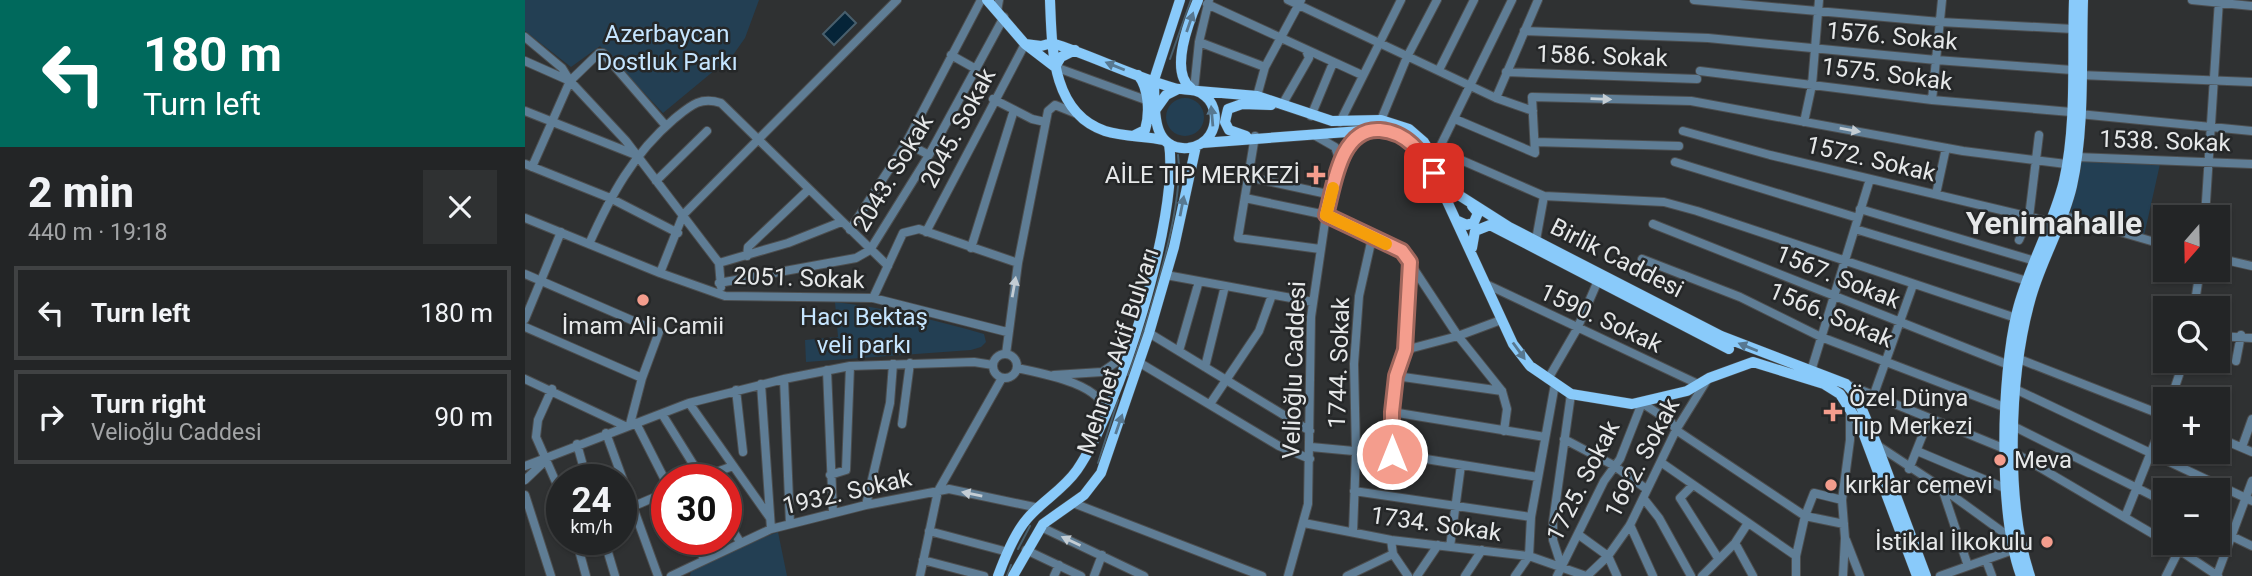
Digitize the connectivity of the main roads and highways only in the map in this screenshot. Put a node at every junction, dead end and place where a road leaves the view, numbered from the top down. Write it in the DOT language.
graph roads {
  1 [pos="986,0"];
  2 [pos="1050,0"];
  3 [pos="1180,0"];
  4 [pos="2074,0"];
  5 [pos="2083,0"];
  6 [pos="1205,1"];
  7 [pos="1000,9"];
  8 [pos="1052,43"];
  9 [pos="1025,44"];
  10 [pos="1075,50"];
  11 [pos="1055,67"];
  12 [pos="2076,73"];
  13 [pos="1138,75"];
  14 [pos="1154,81"];
  15 [pos="1178,89"];
  16 [pos="1194,90"];
  17 [pos="1282,105"];
  18 [pos="2075,113"];
  19 [pos="1155,117"];
  20 [pos="1131,135"];
  21 [pos="1255,136"];
  22 [pos="1167,142"];
  23 [pos="1199,145"];
  24 [pos="1469,202"];
  25 [pos="1458,220"];
  26 [pos="1472,250"];
  27 [pos="1599,279"];
  28 [pos="1721,336"];
  29 [pos="1729,349"];
  30 [pos="1709,378"];
  31 [pos="1872,444"];
  32 [pos="2011,452"];
  33 [pos="1085,457"];
  34 [pos="1102,471"];
  35 [pos="1067,482"];
  36 [pos="1076,501"];
  37 [pos="2013,522"];
  38 [pos="998,576"];
  39 [pos="1013,576"];
  40 [pos="1917,576"];
  41 [pos="1926,576"];
  42 [pos="2021,576"];
  43 [pos="2030,576"];
  1 -- 7 [label="main road"];
  2 -- 8 [label="main road"];
  3 -- 14 [label="main road"];
  4 -- 12 [label="main road"];
  5 -- 12 [label="main road"];
  16 -- 6 [label="main road, one-way"];
  7 -- 9 [label="main road"];
  8 -- 9 [label="main road"];
  8 -- 10 [label="main road"];
  8 -- 11 [label="main road"];
  9 -- 11 [label="main road"];
  10 -- 11 [label="main road"];
  13 -- 10 [label="main road, one-way"];
  11 -- 20 [label="main road"];
  12 -- 18 [label="main road"];
  13 -- 14 [label="main road"];
  13 -- 20 [label="main road"];
  14 -- 15 [label="main road"];
  14 -- 19 [label="main road"];
  15 -- 16 [label="main road"];
  15 -- 19 [label="main road"];
  16 -- 17 [label="main road, Birlik Caddesi"];
  23 -- 16 [label="main road, one-way"];
  17 -- 21 [label="main road"];
  17 -- 24 [label="main road, Birlik Caddesi"];
  18 -- 32 [label="main road"];
  18 -- 32 [label="main road"];
  19 -- 22 [label="main road"];
  20 -- 22 [label="main road"];
  21 -- 23 [label="main road"];
  21 -- 25 [label="main road"];
  22 -- 23 [label="main road"];
  22 -- 33 [label="main road, Mehmet Akif Bulvarı"];
  34 -- 23 [label="main road, Mehmet Akif Bulvarı, one-way"];
  24 -- 25 [label="main road"];
  24 -- 27 [label="main road, Birlik Caddesi"];
  25 -- 26 [label="main road"];
  26 -- 27 [label="main road"];
  26 -- 30 [label="main road, one-way"];
  27 -- 28 [label="main road, Birlik Caddesi"];
  27 -- 29 [label="main road"];
  28 -- 29 [label="main road"];
  31 -- 28 [label="main road, Birlik Caddesi, one-way"];
  29 -- 30 [label="main road"];
  30 -- 31 [label="main road"];
  31 -- 40 [label="main road"];
  31 -- 41 [label="main road"];
  32 -- 37 [label="main road"];
  32 -- 37 [label="main road"];
  33 -- 34 [label="main road"];
  33 -- 35 [label="main road, Mehmet Akif Bulvarı"];
  34 -- 36 [label="main road, Mehmet Akif Bulvarı"];
  35 -- 36 [label="main road"];
  35 -- 38 [label="main road, Mehmet Akif Bulvarı"];
  36 -- 39 [label="main road, Mehmet Akif Bulvarı"];
  37 -- 42 [label="main road"];
  37 -- 43 [label="main road"];
}
